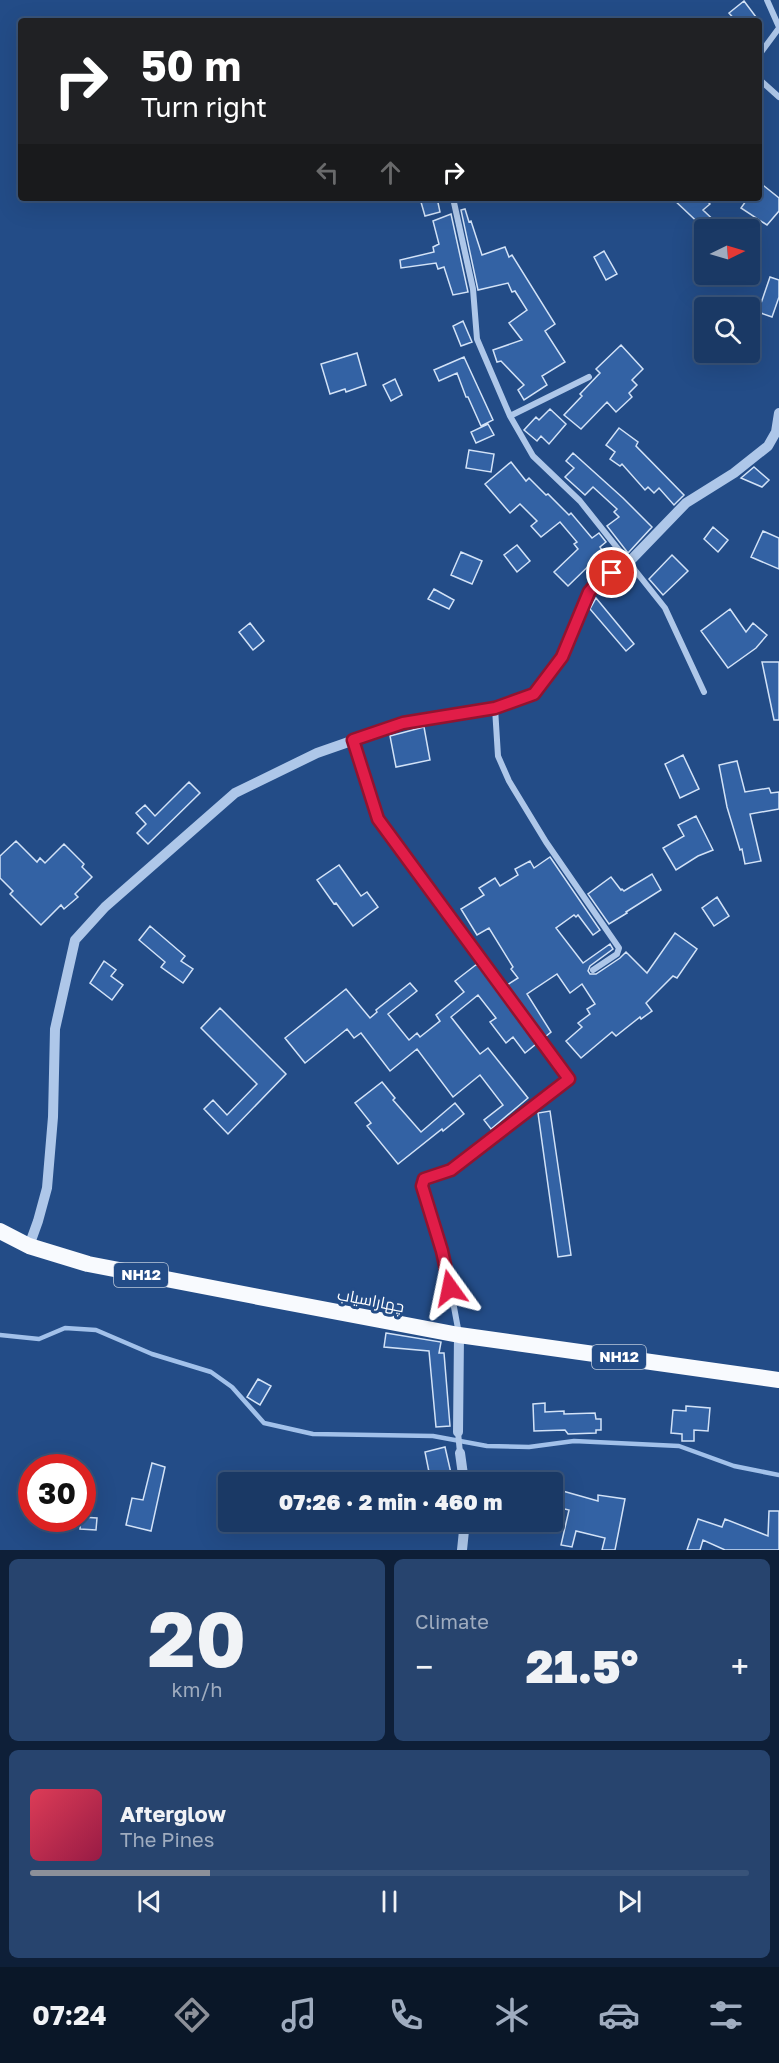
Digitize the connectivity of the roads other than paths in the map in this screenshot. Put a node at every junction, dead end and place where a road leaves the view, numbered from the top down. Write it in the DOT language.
graph roads {
  1 [pos="767,0"];
  2 [pos="779,28"];
  3 [pos="762,52"];
  4 [pos="762,82"];
  5 [pos="779,97"];
  6 [pos="454,201"];
  7 [pos="589,377"];
  8 [pos="779,413"];
  9 [pos="510,416"];
  10 [pos="629,562"];
  11 [pos="704,692"];
  12 [pos="495,708"];
  13 [pos="353,740"];
  14 [pos="593,970"];
  15 [pos="0,1231"];
  16 [pos="29,1246"];
  17 [pos="459,1335"];
  18 [pos="779,1380"];
  19 [pos="458,1432"];
  20 [pos="460,1453"];
  21 [pos="463,1472"];
  22 [pos="464,1532"];
  23 [pos="462,1550"];
  1 -- 2 [label="street"];
  2 -- 3 [label="street"];
  4 -- 5 [label="street"];
  6 -- 9 [label="street"];
  7 -- 9 [label="street"];
  8 -- 10 [label="street"];
  9 -- 10 [label="street"];
  10 -- 11 [label="street"];
  10 -- 12 [label="street"];
  12 -- 13 [label="street"];
  12 -- 14 [label="street"];
  13 -- 16 [label="street"];
  13 -- 17 [label="street"];
  15 -- 16 [label="highway, چهاراسیاب / NH12"];
  16 -- 17 [label="highway, چهاراسیاب / NH12"];
  17 -- 18 [label="highway, چهاراسیاب / NH12"];
  17 -- 19 [label="street"];
  19 -- 20 [label="street"];
  20 -- 21 [label="street"];
  22 -- 23 [label="street"];
}
